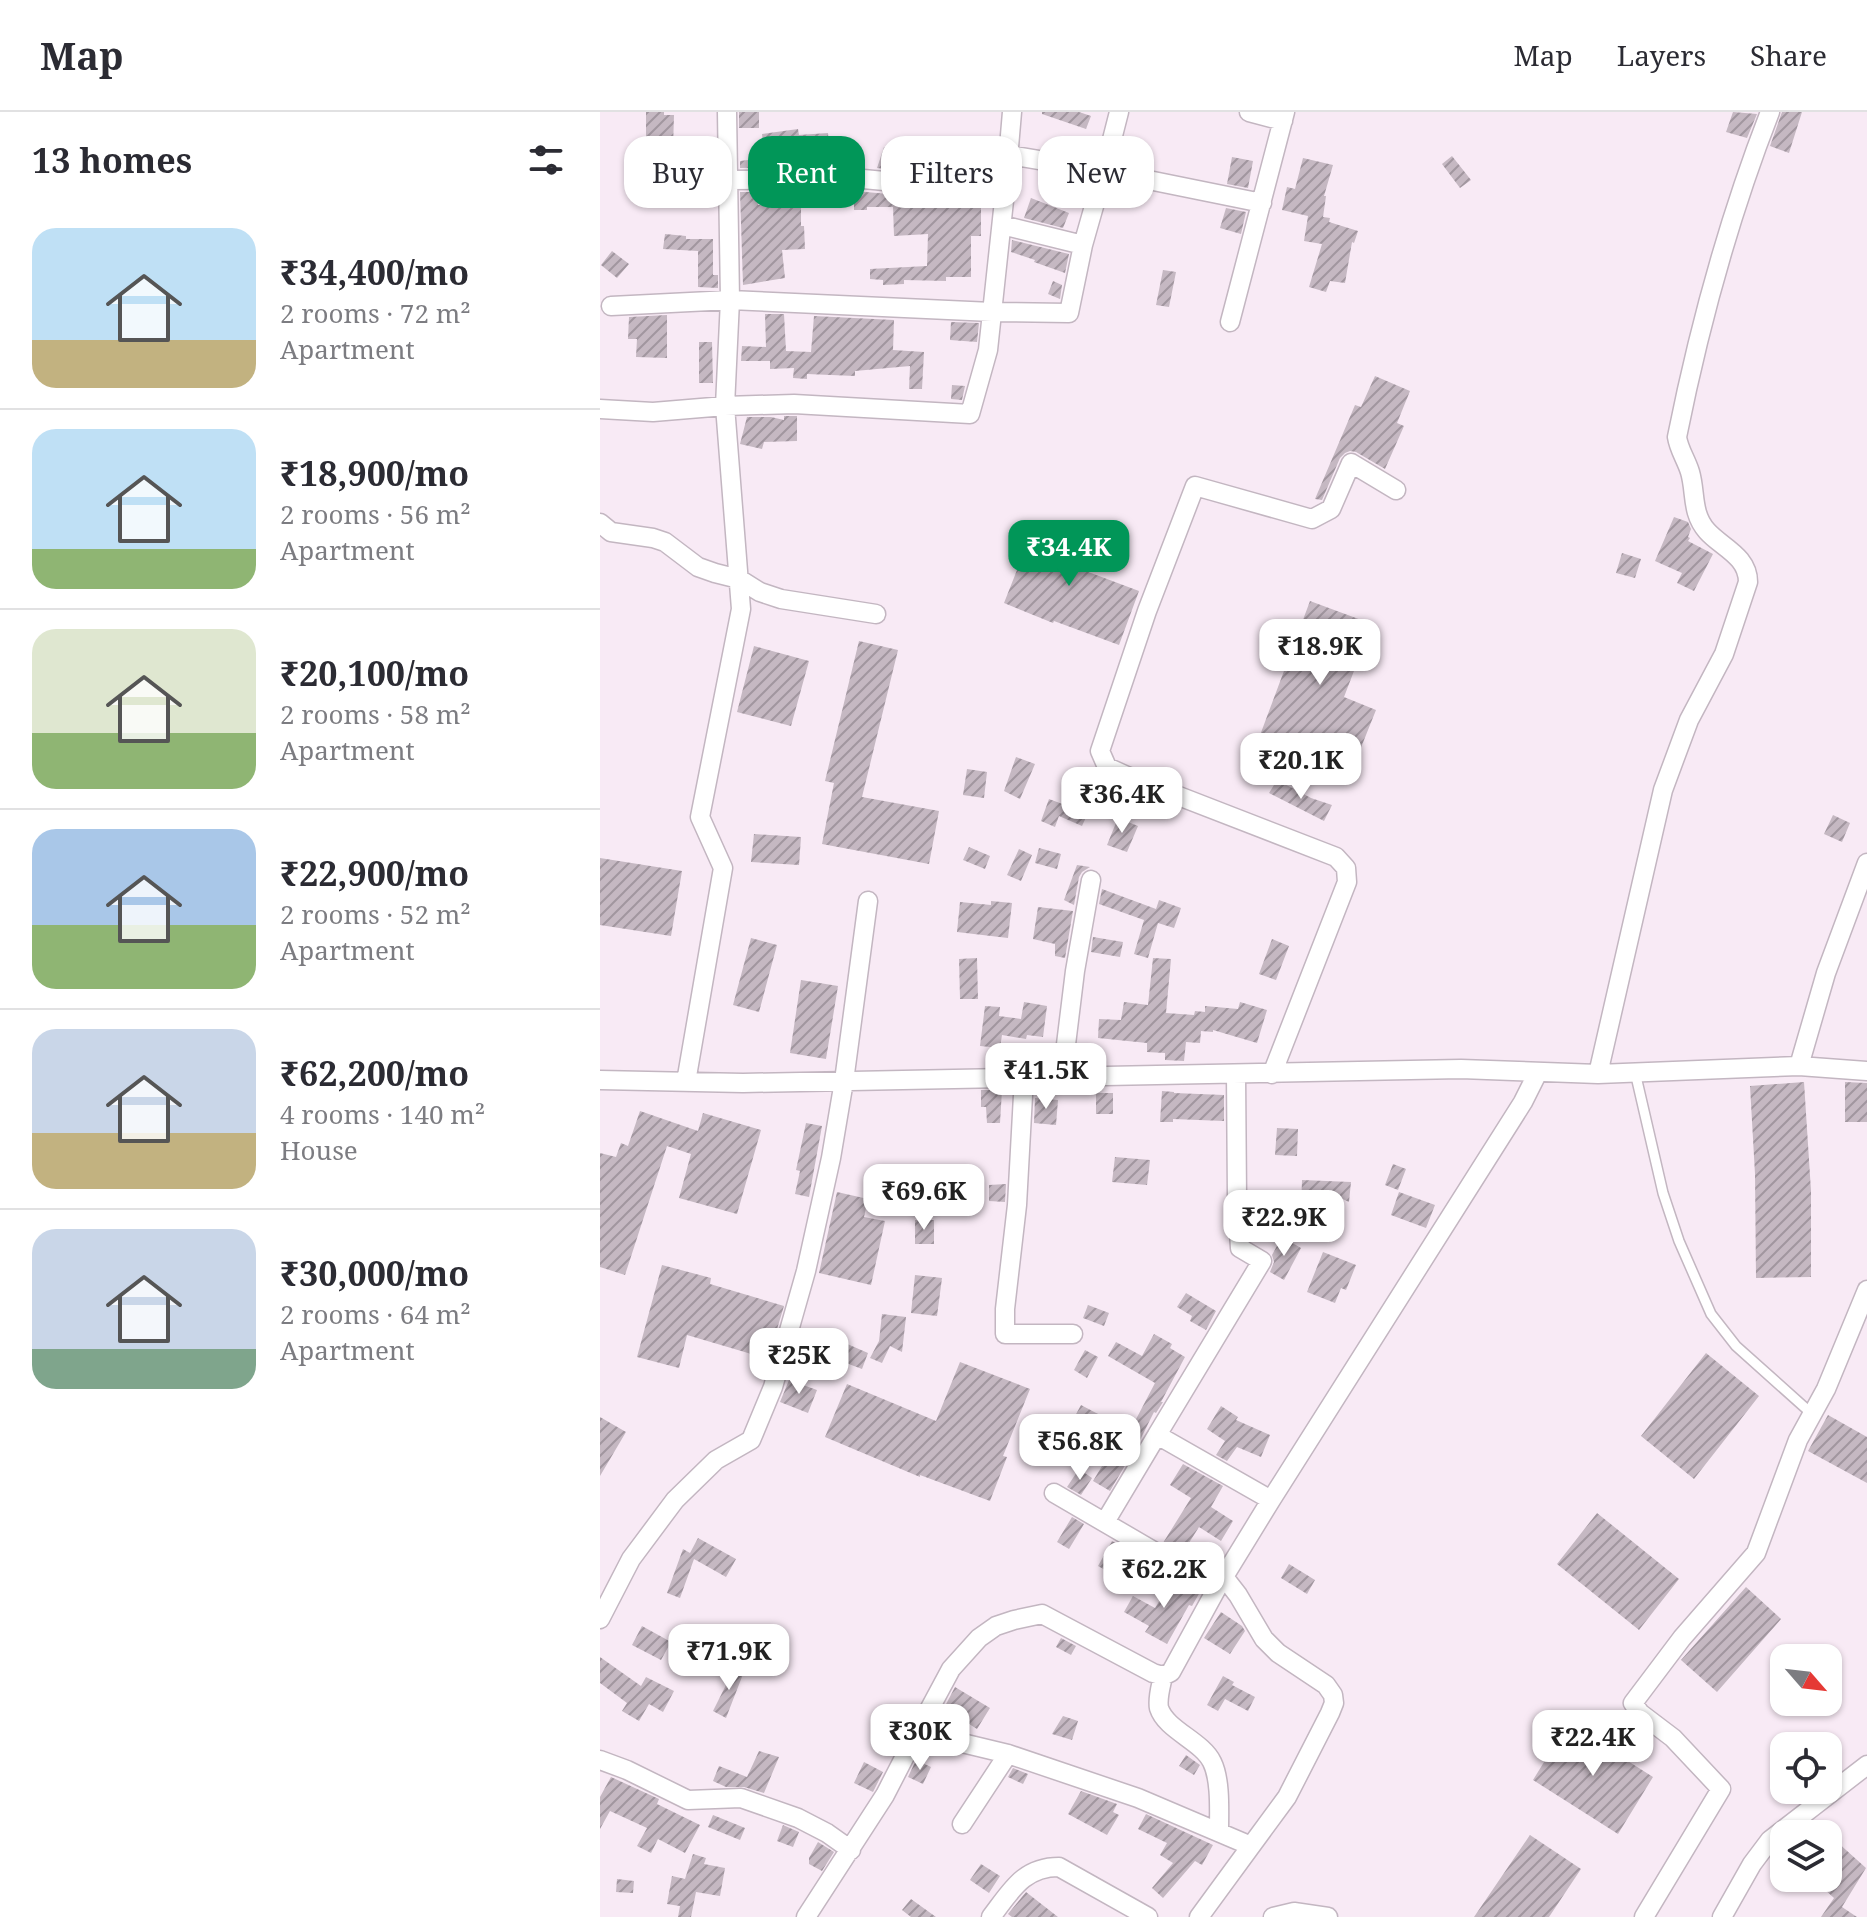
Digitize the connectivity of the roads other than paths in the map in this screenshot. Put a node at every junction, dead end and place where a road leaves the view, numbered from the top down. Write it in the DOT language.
graph roads {
  1 [pos="727,112"];
  2 [pos="1012,112"];
  3 [pos="1119,112"];
  4 [pos="1249,112"];
  5 [pos="1770,112"];
  6 [pos="1284,116"];
  7 [pos="728,136"];
  8 [pos="1010,136"];
  9 [pos="1113,136"];
  10 [pos="732,180"];
  11 [pos="881,181"];
  12 [pos="1154,181"];
  13 [pos="1262,203"];
  14 [pos="729,208"];
  15 [pos="1004,208"];
  16 [pos="1094,208"];
  17 [pos="1002,225"];
  18 [pos="1083,245"];
  19 [pos="730,300"];
  20 [pos="611,306"];
  21 [pos="992,312"];
  22 [pos="1230,322"];
  23 [pos="725,406"];
  24 [pos="600,409"];
  25 [pos="1396,490"];
  26 [pos="600,523"];
  27 [pos="739,579"];
  28 [pos="876,614"];
  29 [pos="1867,863"];
  30 [pos="1091,880"];
  31 [pos="868,901"];
  32 [pos="1799,1066"];
  33 [pos="1867,1071"];
  34 [pos="1538,1072"];
  35 [pos="1635,1072"];
  36 [pos="1236,1074"];
  37 [pos="1272,1074"];
  38 [pos="1598,1074"];
  39 [pos="1024,1077"];
  40 [pos="1062,1077"];
  41 [pos="600,1080"];
  42 [pos="844,1081"];
  43 [pos="686,1082"];
  44 [pos="1867,1290"];
  45 [pos="1073,1334"];
  46 [pos="1813,1414"];
  47 [pos="1157,1435"];
  48 [pos="1054,1493"];
  49 [pos="1271,1500"];
  50 [pos="1105,1522"];
  51 [pos="1220,1583"];
  52 [pos="600,1619"];
  53 [pos="1163,1676"];
  54 [pos="921,1725"];
  55 [pos="1008,1754"];
  56 [pos="600,1760"];
  57 [pos="1867,1765"];
  58 [pos="962,1824"];
  59 [pos="1219,1832"];
  60 [pos="1251,1846"];
  61 [pos="851,1850"];
  62 [pos="806,1917"];
  63 [pos="991,1917"];
  64 [pos="1148,1917"];
  65 [pos="1199,1917"];
  66 [pos="1273,1917"];
  67 [pos="1328,1917"];
  68 [pos="1644,1917"];
  69 [pos="1722,1917"];
  1 -- 7 [label="street"];
  2 -- 8 [label="street"];
  3 -- 9 [label="street"];
  4 -- 6 [label="street"];
  5 -- 38 [label="street"];
  6 -- 13 [label="street"];
  10 -- 11 [label="street"];
  12 -- 13 [label="street"];
  13 -- 22 [label="street"];
  14 -- 19 [label="street"];
  15 -- 17 [label="street"];
  16 -- 18 [label="street"];
  17 -- 18 [label="street"];
  17 -- 21 [label="street"];
  18 -- 21 [label="street"];
  19 -- 20 [label="street"];
  19 -- 21 [label="street"];
  19 -- 23 [label="street"];
  21 -- 23 [label="street"];
  23 -- 24 [label="street"];
  23 -- 27 [label="street"];
  25 -- 37 [label="street"];
  26 -- 27 [label="street"];
  27 -- 28 [label="street"];
  27 -- 43 [label="street"];
  29 -- 32 [label="street"];
  30 -- 40 [label="street"];
  31 -- 42 [label="street"];
  32 -- 33 [label="street"];
  32 -- 35 [label="street"];
  34 -- 37 [label="street"];
  34 -- 38 [label="street"];
  34 -- 49 [label="street"];
  35 -- 38 [label="street"];
  35 -- 46 [label="lane"];
  36 -- 37 [label="street"];
  36 -- 40 [label="street"];
  36 -- 47 [label="street"];
  39 -- 40 [label="street"];
  39 -- 42 [label="street"];
  39 -- 45 [label="street"];
  41 -- 43 [label="street"];
  42 -- 43 [label="street"];
  42 -- 52 [label="street"];
  44 -- 46 [label="street"];
  46 -- 68 [label="street"];
  47 -- 49 [label="street"];
  47 -- 50 [label="street"];
  48 -- 50 [label="street"];
  49 -- 51 [label="street"];
  50 -- 51 [label="street"];
  51 -- 53 [label="street"];
  51 -- 60 [label="street"];
  53 -- 54 [label="street"];
  53 -- 59 [label="street"];
  54 -- 55 [label="street"];
  54 -- 61 [label="street"];
  55 -- 58 [label="street"];
  55 -- 59 [label="street"];
  56 -- 61 [label="street"];
  57 -- 69 [label="street"];
  59 -- 60 [label="street"];
  60 -- 65 [label="street"];
  61 -- 62 [label="street"];
  63 -- 64 [label="street"];
  66 -- 67 [label="street"];
}
